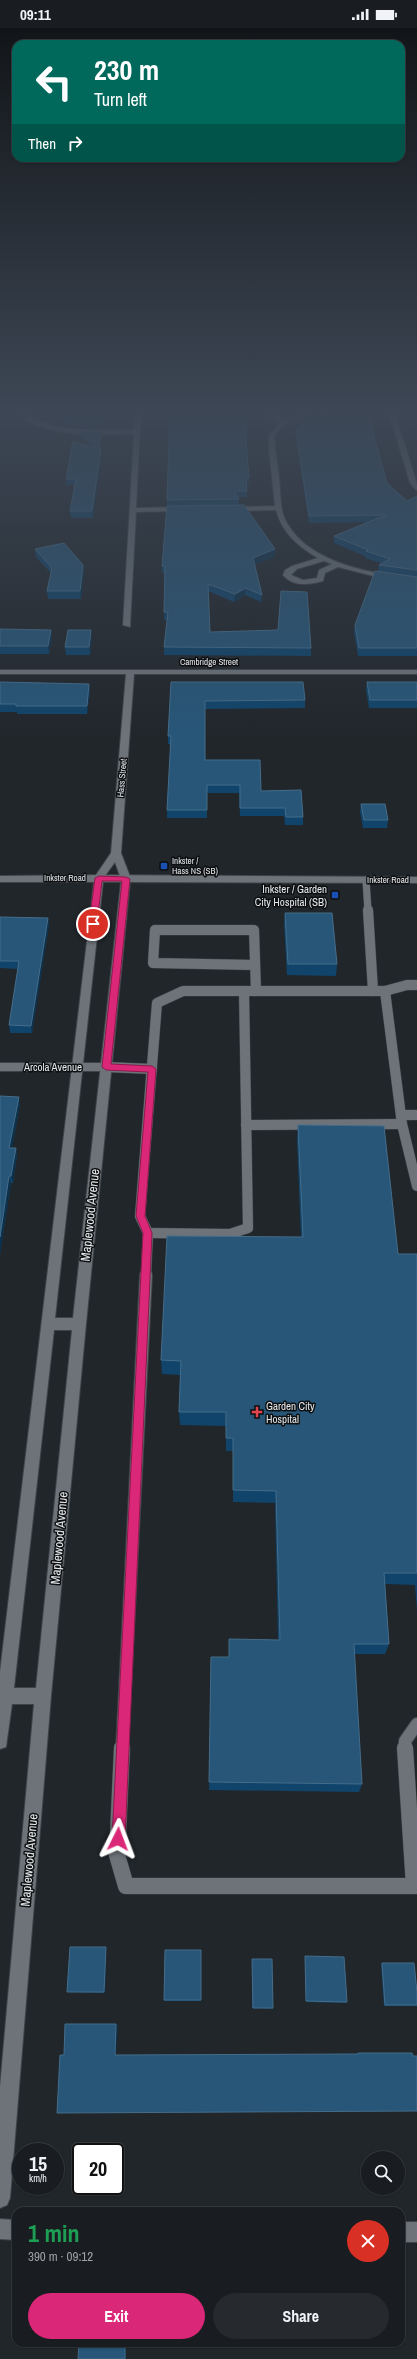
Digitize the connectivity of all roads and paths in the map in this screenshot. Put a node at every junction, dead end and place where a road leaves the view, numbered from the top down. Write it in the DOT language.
graph roads {
  1 [pos="133,519"];
  2 [pos="282,519"];
  3 [pos="325,558"];
  4 [pos="337,564"];
  5 [pos="417,581"];
  6 [pos="127,626"];
  7 [pos="0,672"];
  8 [pos="130,672"];
  9 [pos="417,672"];
  10 [pos="116,853"];
  11 [pos="99,878"];
  12 [pos="0,879"];
  13 [pos="126,879"];
  14 [pos="366,880"];
  15 [pos="417,880"];
  16 [pos="255,965"];
  17 [pos="417,985"];
  18 [pos="244,991"];
  19 [pos="256,991"];
  20 [pos="373,991"];
  21 [pos="385,991"];
  22 [pos="0,1067"];
  23 [pos="78,1067"];
  24 [pos="106,1067"];
  25 [pos="152,1069"];
  26 [pos="417,1115"];
  27 [pos="402,1119"];
  28 [pos="246,1125"];
  29 [pos="417,1187"];
  30 [pos="148,1233"];
  31 [pos="49,1324"];
  32 [pos="79,1324"];
  33 [pos="5,1696"];
  34 [pos="44,1696"];
  35 [pos="417,1724"];
  36 [pos="0,1741"];
  37 [pos="415,1886"];
  38 [pos="0,2198"];
  39 [pos="0,2229"];
  40 [pos="12,2230"];
  41 [pos="405,2232"];
  42 [pos="417,2232"];
  1 -- 6 [label="street"];
  2 -- 3 [label="street"];
  3 -- 4 [label="street"];
  3 -- 4 [label="street"];
  4 -- 5 [label="street"];
  7 -- 8 [label="street, Cambridge Street"];
  8 -- 9 [label="street, Cambridge Street"];
  8 -- 10 [label="street, Hass Street"];
  10 -- 11 [label="street, Hass Street"];
  10 -- 13 [label="street"];
  11 -- 12 [label="street, Inkster Road"];
  11 -- 13 [label="street, Inkster Road"];
  11 -- 23 [label="street"];
  13 -- 14 [label="street, Inkster Road"];
  13 -- 24 [label="street, Maplewood Avenue"];
  14 -- 15 [label="street, Inkster Road"];
  14 -- 20 [label="lane"];
  16 -- 16 [label="lane"];
  16 -- 19 [label="lane"];
  17 -- 21 [label="lane"];
  18 -- 19 [label="lane"];
  18 -- 25 [label="lane"];
  18 -- 28 [label="lane"];
  19 -- 20 [label="lane"];
  20 -- 21 [label="lane"];
  21 -- 27 [label="lane"];
  22 -- 23 [label="street, Arcola Avenue"];
  23 -- 24 [label="street, Arcola Avenue"];
  23 -- 31 [label="street"];
  24 -- 25 [label="lane"];
  24 -- 32 [label="street, Maplewood Avenue"];
  25 -- 30 [label="lane"];
  26 -- 27 [label="lane"];
  27 -- 28 [label="lane"];
  27 -- 29 [label="lane"];
  28 -- 30 [label="lane"];
  30 -- 37 [label="lane"];
  31 -- 32 [label="street"];
  31 -- 33 [label="street"];
  32 -- 34 [label="street, Maplewood Avenue"];
  33 -- 34 [label="street"];
  33 -- 36 [label="street"];
  34 -- 38 [label="street, Maplewood Avenue"];
  35 -- 37 [label="lane"];
  39 -- 40 [label="street"];
  41 -- 42 [label="street"];
}
